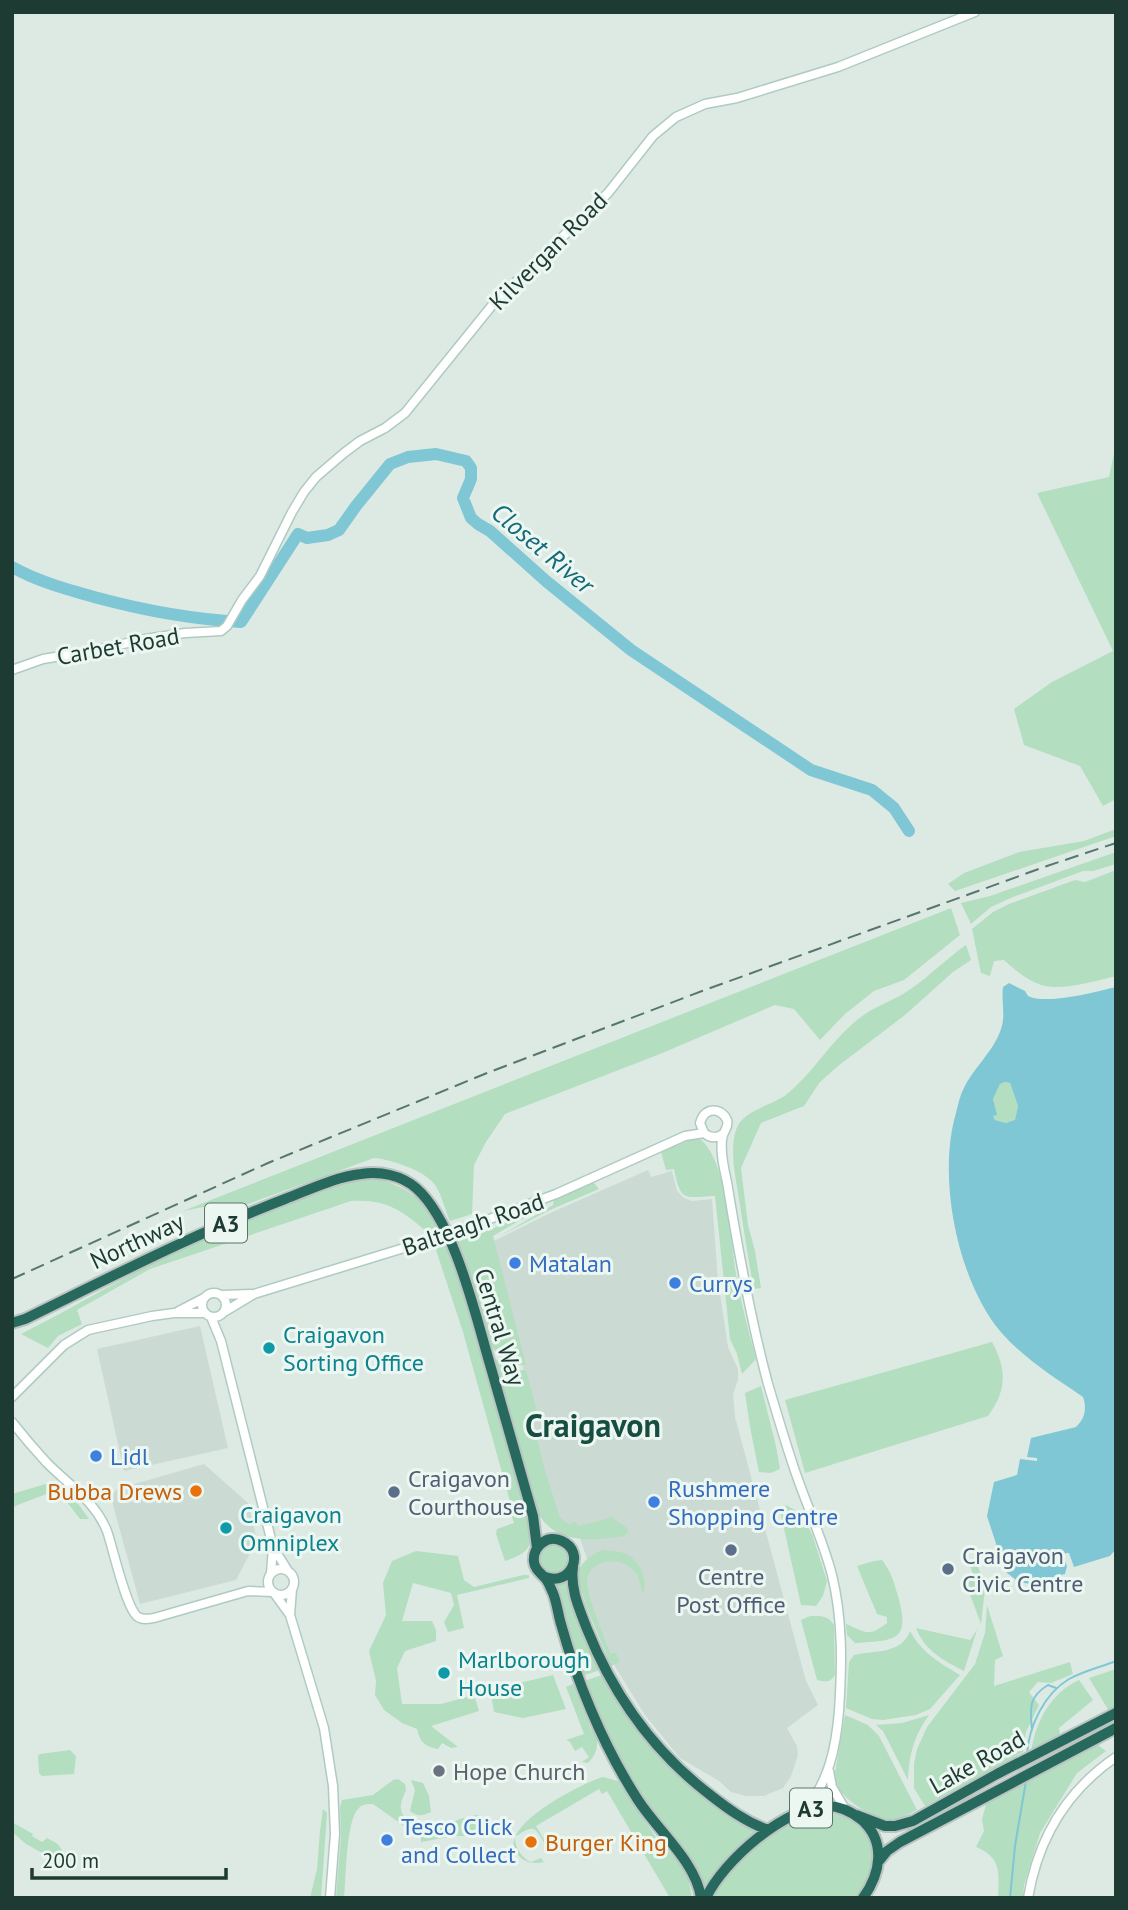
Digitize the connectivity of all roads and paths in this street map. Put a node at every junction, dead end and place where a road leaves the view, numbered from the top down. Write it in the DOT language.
graph roads {
  1 [pos="975,12"];
  2 [pos="226,627"];
  3 [pos="12,670"];
  4 [pos="700,1123"];
  5 [pos="723,1134"];
  6 [pos="707,1135"];
  7 [pos="685,1136"];
  8 [pos="723,1160"];
  9 [pos="389,1174"];
  10 [pos="254,1294"];
  11 [pos="222,1295"];
  12 [pos="204,1298"];
  13 [pos="174,1313"];
  14 [pos="215,1314"];
  15 [pos="12,1326"];
  16 [pos="12,1397"];
  17 [pos="12,1422"];
  18 [pos="533,1516"];
  19 [pos="557,1539"];
  20 [pos="273,1547"];
  21 [pos="537,1548"];
  22 [pos="573,1567"];
  23 [pos="288,1571"];
  24 [pos="270,1574"];
  25 [pos="545,1577"];
  26 [pos="292,1589"];
  27 [pos="248,1591"];
  28 [pos="274,1593"];
  29 [pos="290,1615"];
  30 [pos="1116,1713"];
  31 [pos="1116,1728"];
  32 [pos="1116,1757"];
  33 [pos="829,1771"];
  34 [pos="845,1809"];
  35 [pos="803,1811"];
  36 [pos="856,1815"];
  37 [pos="768,1830"];
  38 [pos="878,1862"];
  39 [pos="330,1898"];
  40 [pos="704,1898"];
  41 [pos="863,1898"];
  42 [pos="1028,1898"];
  1 -- 2 [label="street, Kilvergan Road"];
  2 -- 3 [label="street, Carbet Road"];
  4 -- 5 [label="street"];
  4 -- 6 [label="street"];
  4 -- 7 [label="street, Balteagh Road"];
  5 -- 6 [label="street"];
  5 -- 8 [label="street"];
  6 -- 7 [label="street, Balteagh Road"];
  6 -- 8 [label="street"];
  7 -- 10 [label="street, Balteagh Road, bridge"];
  8 -- 33 [label="street"];
  9 -- 15 [label="highway, Northway / A3"];
  9 -- 18 [label="highway, Central Way / A3"];
  10 -- 11 [label="street, Balteagh Road"];
  10 -- 14 [label="street, Balteagh Road"];
  11 -- 12 [label="street"];
  11 -- 14 [label="street"];
  12 -- 13 [label="street"];
  12 -- 14 [label="street"];
  13 -- 14 [label="street"];
  13 -- 16 [label="street"];
  14 -- 20 [label="street"];
  17 -- 27 [label="street"];
  18 -- 19 [label="highway, A3"];
  18 -- 21 [label="highway, Central Way / A3"];
  19 -- 21 [label="highway"];
  19 -- 22 [label="highway, A3"];
  20 -- 23 [label="street"];
  20 -- 24 [label="street"];
  21 -- 25 [label="highway, A3"];
  22 -- 25 [label="highway"];
  22 -- 37 [label="highway, A3"];
  23 -- 24 [label="street"];
  23 -- 26 [label="street"];
  24 -- 27 [label="street"];
  24 -- 28 [label="street"];
  25 -- 40 [label="highway, A3"];
  26 -- 28 [label="street"];
  26 -- 29 [label="street"];
  27 -- 28 [label="street"];
  28 -- 29 [label="street"];
  29 -- 39 [label="street"];
  30 -- 36 [label="highway, Lake Road / A3"];
  31 -- 38 [label="highway, Lake Road"];
  32 -- 42 [label="street"];
  33 -- 34 [label="street"];
  33 -- 35 [label="street"];
  34 -- 35 [label="highway, A3"];
  34 -- 36 [label="highway, A3"];
  35 -- 37 [label="highway, A3"];
  36 -- 38 [label="highway, A3"];
  37 -- 40 [label="highway, A3"];
  38 -- 41 [label="highway"];
}
